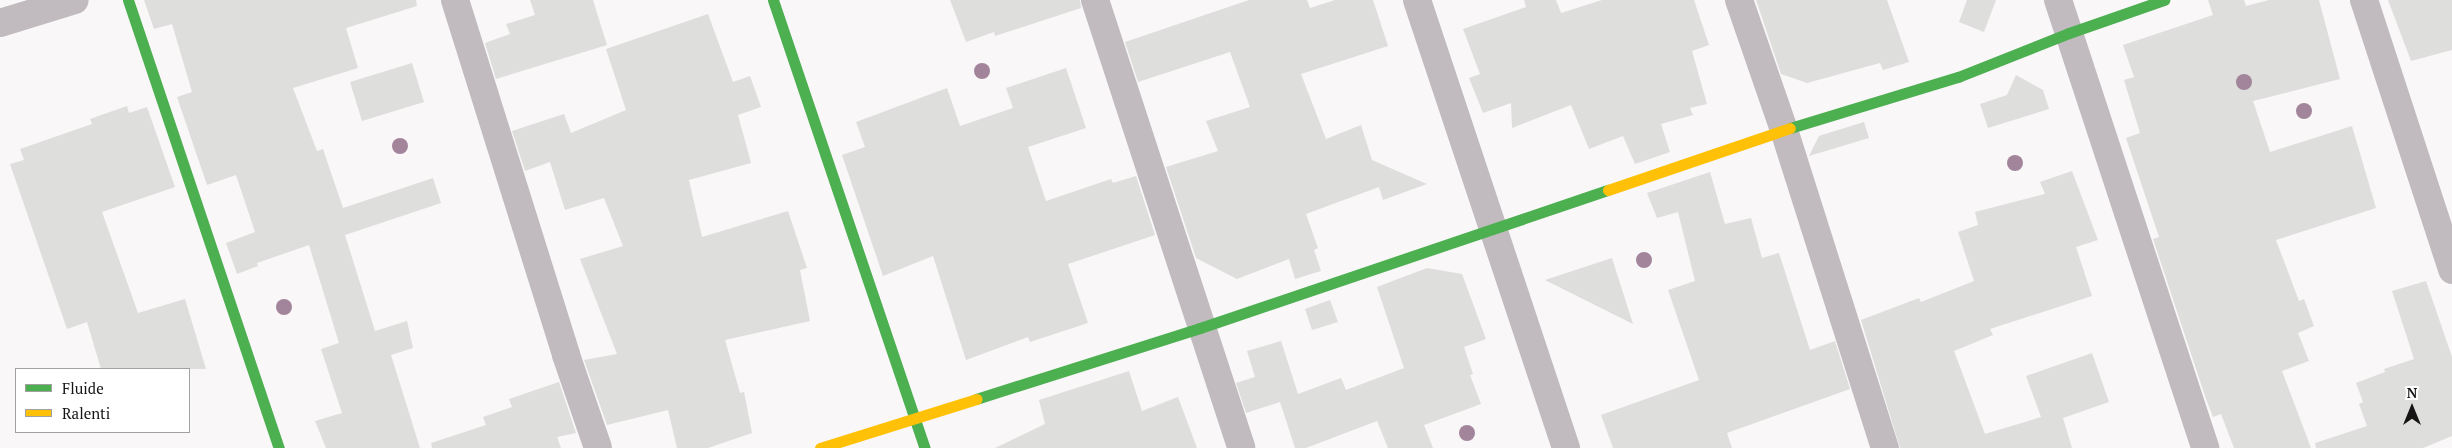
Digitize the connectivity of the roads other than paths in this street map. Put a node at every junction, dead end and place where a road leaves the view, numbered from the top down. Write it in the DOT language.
graph roads {
  1 [pos="74,0"];
  2 [pos="128,0"];
  3 [pos="455,0"];
  4 [pos="773,0"];
  5 [pos="1095,0"];
  6 [pos="1417,0"];
  7 [pos="1739,0"];
  8 [pos="2058,0"];
  9 [pos="2164,0"];
  10 [pos="2364,0"];
  11 [pos="0,23"];
  12 [pos="2069,33"];
  13 [pos="1784,130"];
  14 [pos="1492,227"];
  15 [pos="2452,270"];
  16 [pos="1200,328"];
  17 [pos="915,418"];
  18 [pos="279,448"];
  19 [pos="598,448"];
  20 [pos="820,448"];
  21 [pos="925,448"];
  22 [pos="1241,448"];
  23 [pos="1566,448"];
  24 [pos="1885,448"];
  25 [pos="2205,448"];
  1 -- 11 [label="street"];
  2 -- 18 [label="street"];
  3 -- 19 [label="street"];
  4 -- 17 [label="street"];
  5 -- 16 [label="street"];
  6 -- 14 [label="street"];
  7 -- 13 [label="street"];
  8 -- 12 [label="street"];
  9 -- 12 [label="street"];
  10 -- 15 [label="street"];
  12 -- 13 [label="street"];
  12 -- 25 [label="street"];
  13 -- 14 [label="street"];
  13 -- 24 [label="street"];
  14 -- 16 [label="street"];
  14 -- 23 [label="street"];
  16 -- 17 [label="street"];
  16 -- 22 [label="street"];
  17 -- 20 [label="street"];
  17 -- 21 [label="street"];
}
